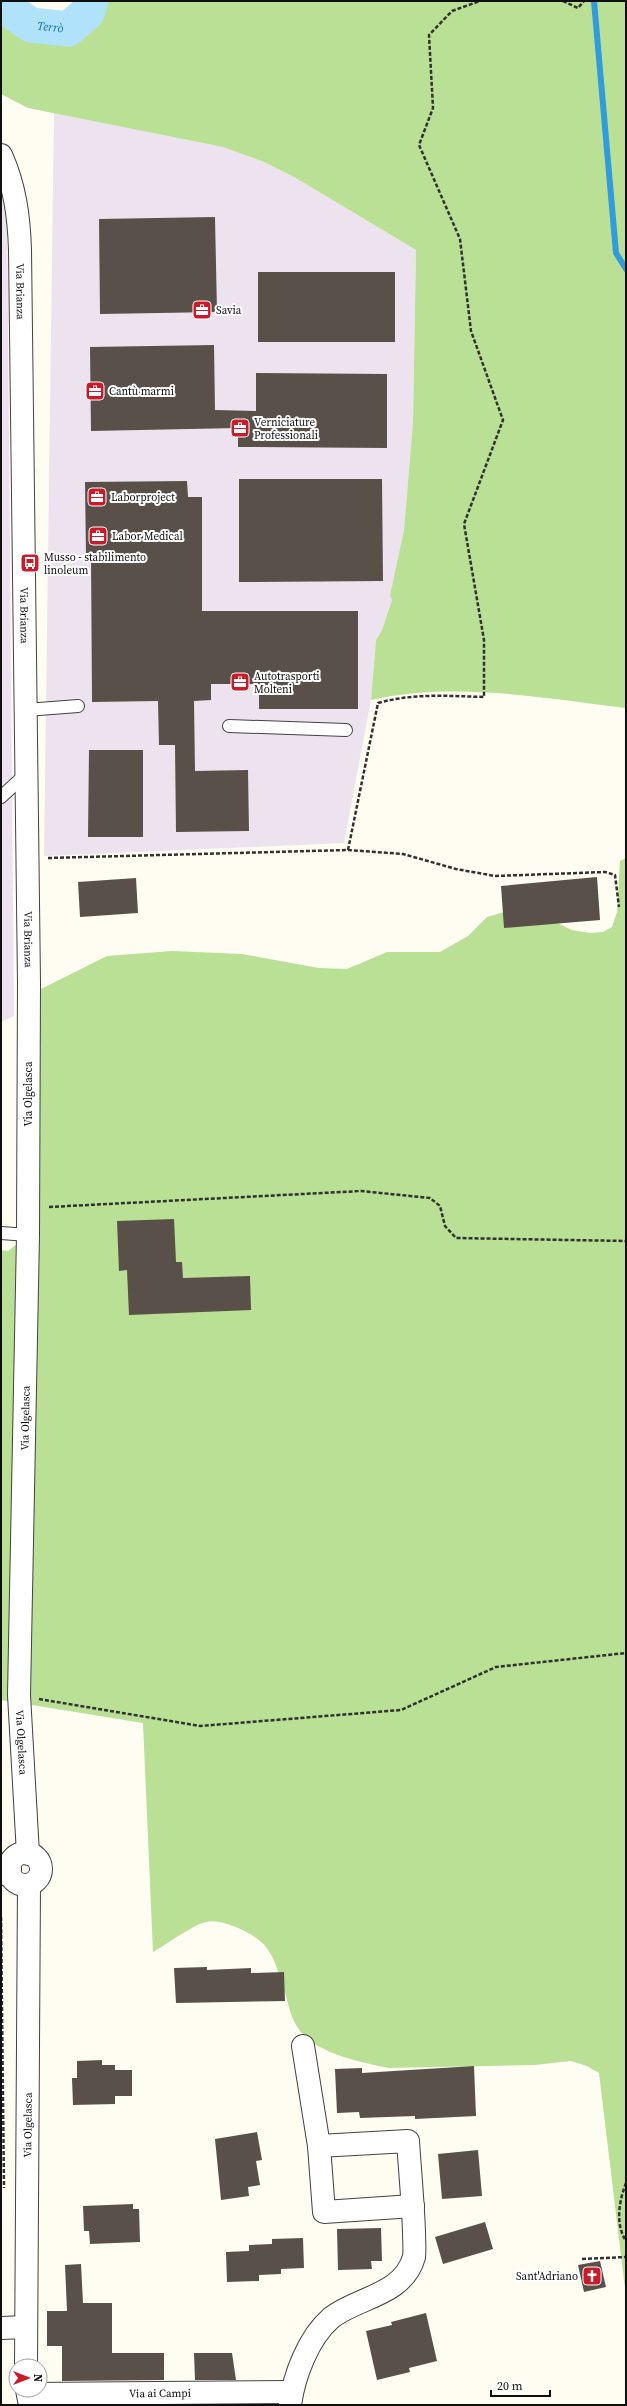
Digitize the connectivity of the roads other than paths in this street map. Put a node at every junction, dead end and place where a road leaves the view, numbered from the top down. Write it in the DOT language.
graph roads {
  1 [pos="1,155"];
  2 [pos="78,706"];
  3 [pos="26,710"];
  4 [pos="229,726"];
  5 [pos="346,730"];
  6 [pos="26,774"];
  7 [pos="1,797"];
  8 [pos="29,983"];
  9 [pos="1,1233"];
  10 [pos="28,1235"];
  11 [pos="28,1854"];
  12 [pos="5,1872"];
  13 [pos="29,1885"];
  14 [pos="303,2046"];
  15 [pos="319,2146"];
  16 [pos="413,2206"];
  17 [pos="26,2327"];
  18 [pos="1,2328"];
  19 [pos="26,2358"];
  20 [pos="48,2396"];
  21 [pos="291,2399"];
  1 -- 3 [label="street, Via Brianza"];
  2 -- 3 [label="lane"];
  3 -- 6 [label="street, Via Brianza"];
  4 -- 5 [label="lane"];
  6 -- 7 [label="lane"];
  6 -- 8 [label="street, Via Brianza"];
  8 -- 10 [label="street, Via Olgelasca"];
  9 -- 10 [label="lane"];
  10 -- 11 [label="street, Via Olgelasca"];
  11 -- 12 [label="street"];
  11 -- 13 [label="street"];
  12 -- 13 [label="street"];
  13 -- 17 [label="street, Via Olgelasca"];
  14 -- 15 [label="street"];
  15 -- 16 [label="street"];
  15 -- 16 [label="street"];
  16 -- 21 [label="street"];
  17 -- 18 [label="street"];
  17 -- 19 [label="street, Via Olgelasca"];
  20 -- 21 [label="street, Via ai Campi"];
}
